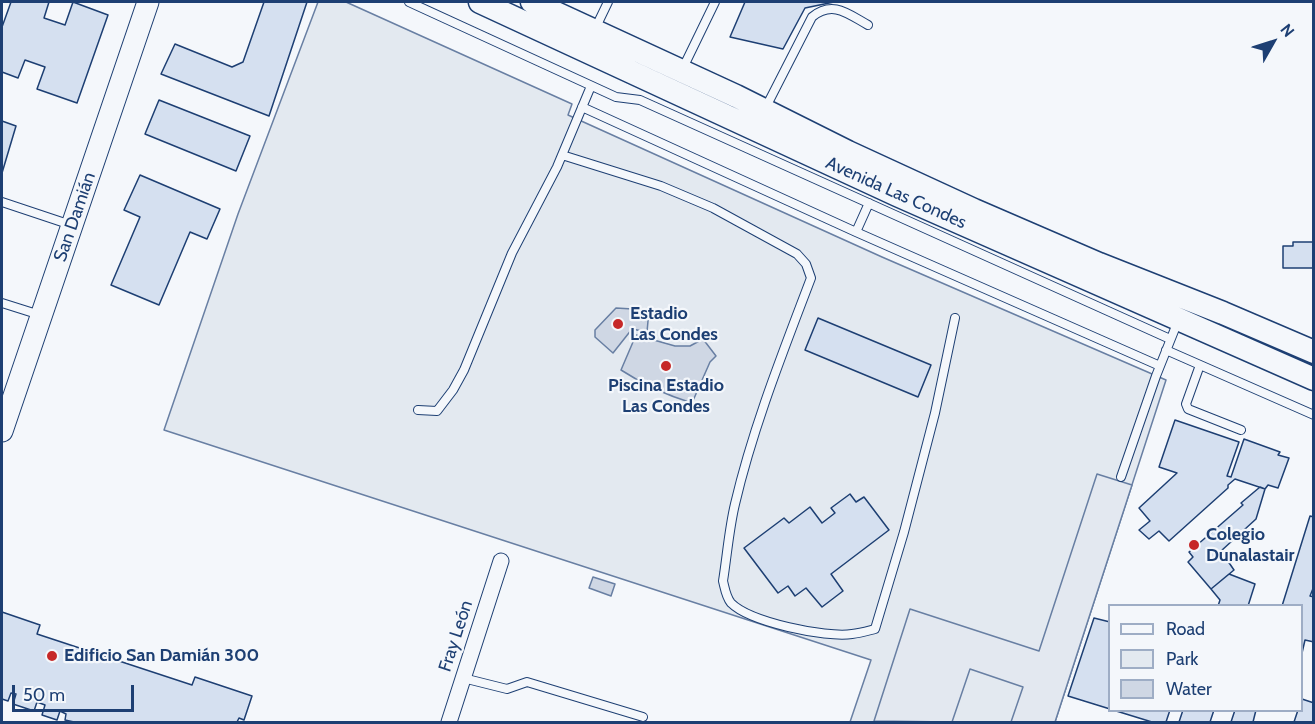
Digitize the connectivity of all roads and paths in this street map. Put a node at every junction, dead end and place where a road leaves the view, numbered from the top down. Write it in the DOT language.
graph roads {
  1 [pos="148,2"];
  2 [pos="410,2"];
  3 [pos="480,2"];
  4 [pos="532,2"];
  5 [pos="608,2"];
  6 [pos="715,2"];
  7 [pos="868,25"];
  8 [pos="594,30"];
  9 [pos="682,70"];
  10 [pos="591,86"];
  11 [pos="582,107"];
  12 [pos="765,110"];
  13 [pos="562,155"];
  14 [pos="2,202"];
  15 [pos="868,203"];
  16 [pos="72,225"];
  17 [pos="856,232"];
  18 [pos="2,303"];
  19 [pos="42,315"];
  20 [pos="955,318"];
  21 [pos="1174,330"];
  22 [pos="1166,350"];
  23 [pos="1314,352"];
  24 [pos="1200,365"];
  25 [pos="1160,366"];
  26 [pos="1314,379"];
  27 [pos="418,410"];
  28 [pos="1314,415"];
  29 [pos="1241,430"];
  30 [pos="2,431"];
  31 [pos="1121,477"];
  32 [pos="501,561"];
  33 [pos="464,678"];
  34 [pos="643,717"];
  35 [pos="449,723"];
  1 -- 16 [label="main road, San Damián"];
  2 -- 10 [label="lane"];
  3 -- 21 [label="main road, Avenida Las Condes"];
  4 -- 8 [label="main road, Avenida Las Condes"];
  5 -- 8 [label="lane"];
  6 -- 9 [label="lane"];
  7 -- 12 [label="lane"];
  8 -- 9 [label="main road, Avenida Las Condes"];
  9 -- 12 [label="main road, Avenida Las Condes"];
  10 -- 11 [label="lane"];
  10 -- 15 [label="lane"];
  11 -- 13 [label="lane"];
  11 -- 17 [label="lane"];
  12 -- 23 [label="main road, Avenida Las Condes"];
  13 -- 20 [label="lane"];
  13 -- 27 [label="lane"];
  14 -- 16 [label="lane"];
  15 -- 17 [label="lane"];
  15 -- 21 [label="lane"];
  16 -- 19 [label="main road, San Damián"];
  17 -- 25 [label="lane"];
  18 -- 19 [label="lane"];
  19 -- 30 [label="main road, San Damián"];
  21 -- 22 [label="lane"];
  21 -- 26 [label="main road, Avenida Las Condes"];
  22 -- 24 [label="lane"];
  22 -- 25 [label="lane"];
  24 -- 28 [label="lane"];
  24 -- 29 [label="lane"];
  25 -- 31 [label="lane"];
  32 -- 33 [label="street, Fray León"];
  33 -- 34 [label="lane"];
  33 -- 35 [label="street, Fray León"];
}
